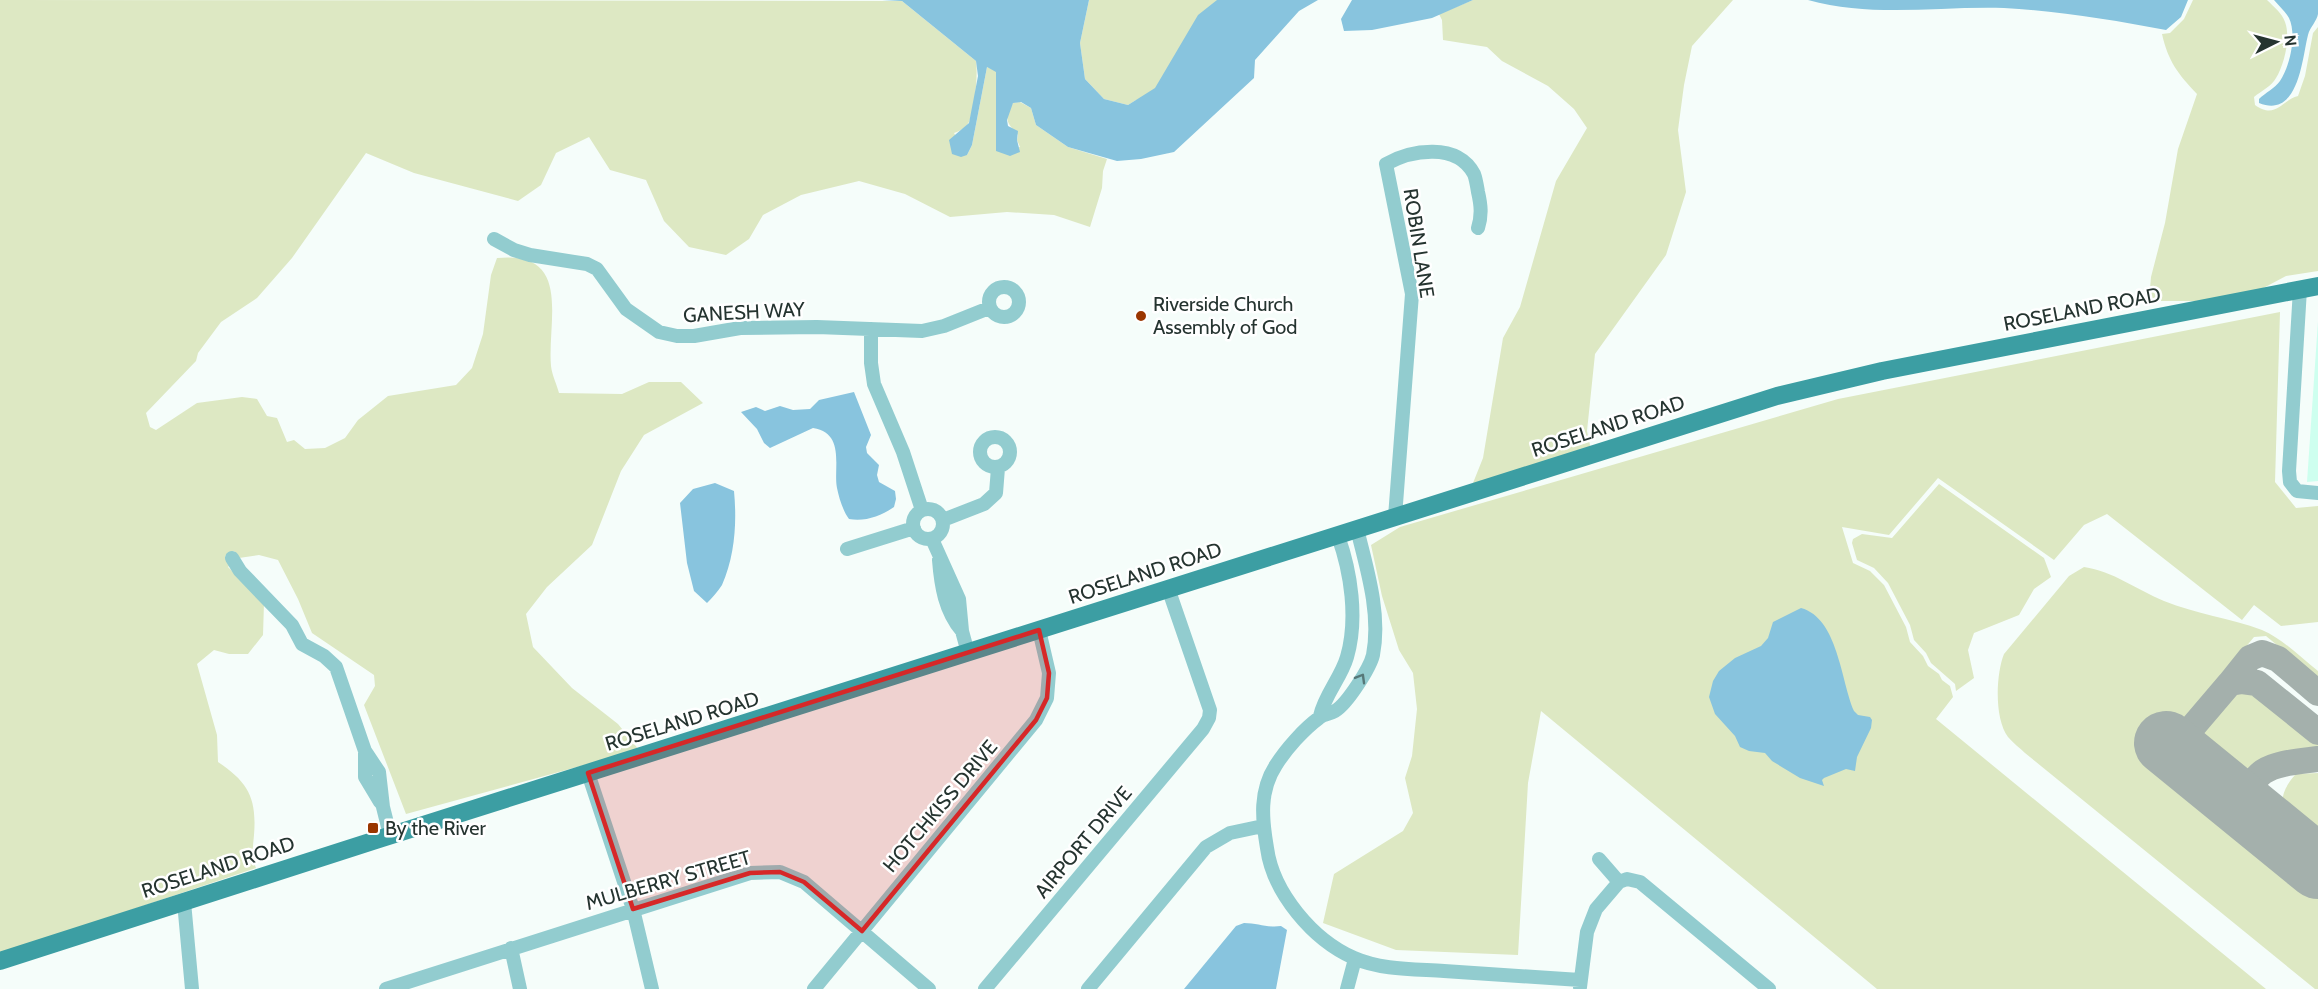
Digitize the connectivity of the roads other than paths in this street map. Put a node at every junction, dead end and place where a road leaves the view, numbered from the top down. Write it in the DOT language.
graph roads {
  1 [pos="1478,228"];
  2 [pos="494,239"];
  3 [pos="2309,288"];
  4 [pos="989,308"];
  5 [pos="871,329"];
  6 [pos="998,468"];
  7 [pos="2318,493"];
  8 [pos="922,510"];
  9 [pos="1395,517"];
  10 [pos="943,520"];
  11 [pos="914,528"];
  12 [pos="1357,529"];
  13 [pos="1338,536"];
  14 [pos="932,538"];
  15 [pos="847,549"];
  16 [pos="232,558"];
  17 [pos="1370,585"];
  18 [pos="1168,588"];
  19 [pos="1351,588"];
  20 [pos="1039,630"];
  21 [pos="968,653"];
  22 [pos="1320,716"];
  23 [pos="588,773"];
  24 [pos="1263,826"];
  25 [pos="390,835"];
  26 [pos="1599,860"];
  27 [pos="1619,882"];
  28 [pos="184,902"];
  29 [pos="633,909"];
  30 [pos="862,931"];
  31 [pos="511,948"];
  32 [pos="1355,959"];
  33 [pos="0,962"];
  34 [pos="1580,984"];
  35 [pos="192,989"];
  36 [pos="386,989"];
  37 [pos="520,989"];
  38 [pos="652,989"];
  39 [pos="814,989"];
  40 [pos="929,989"];
  41 [pos="985,989"];
  42 [pos="1088,989"];
  43 [pos="1347,989"];
  44 [pos="1769,989"];
  1 -- 9 [label="street, ROBIN LANE"];
  2 -- 5 [label="street, GANESH WAY"];
  3 -- 7 [label="street"];
  3 -- 9 [label="main road, ROSELAND ROAD"];
  4 -- 5 [label="street, GANESH WAY"];
  5 -- 8 [label="street"];
  6 -- 10 [label="street"];
  8 -- 10 [label="street"];
  8 -- 11 [label="street"];
  9 -- 12 [label="main road, ROSELAND ROAD"];
  10 -- 14 [label="street"];
  11 -- 14 [label="street"];
  11 -- 15 [label="street"];
  12 -- 13 [label="main road, ROSELAND ROAD"];
  12 -- 17 [label="street"];
  13 -- 18 [label="main road, ROSELAND ROAD"];
  13 -- 19 [label="street"];
  14 -- 21 [label="street"];
  16 -- 25 [label="street"];
  17 -- 19 [label="street"];
  22 -- 17 [label="street, one-way"];
  18 -- 20 [label="main road, ROSELAND ROAD"];
  18 -- 41 [label="street, AIRPORT DRIVE"];
  19 -- 22 [label="street"];
  20 -- 21 [label="main road, ROSELAND ROAD"];
  20 -- 30 [label="street, HOTCHKISS DRIVE"];
  21 -- 23 [label="main road, ROSELAND ROAD"];
  22 -- 24 [label="street"];
  23 -- 25 [label="main road, ROSELAND ROAD"];
  23 -- 29 [label="street"];
  24 -- 32 [label="street"];
  24 -- 42 [label="street"];
  25 -- 28 [label="main road, ROSELAND ROAD"];
  26 -- 27 [label="street"];
  27 -- 34 [label="street"];
  27 -- 44 [label="street"];
  28 -- 33 [label="main road, ROSELAND ROAD"];
  28 -- 35 [label="street"];
  29 -- 30 [label="street, MULBERRY STREET"];
  29 -- 31 [label="street, MULBERRY STREET"];
  29 -- 38 [label="street"];
  30 -- 39 [label="street, HOTCHKISS DRIVE"];
  30 -- 40 [label="street, MULBERRY STREET"];
  31 -- 36 [label="street, MULBERRY STREET"];
  31 -- 37 [label="street"];
  32 -- 34 [label="street"];
  32 -- 43 [label="street"];
}
